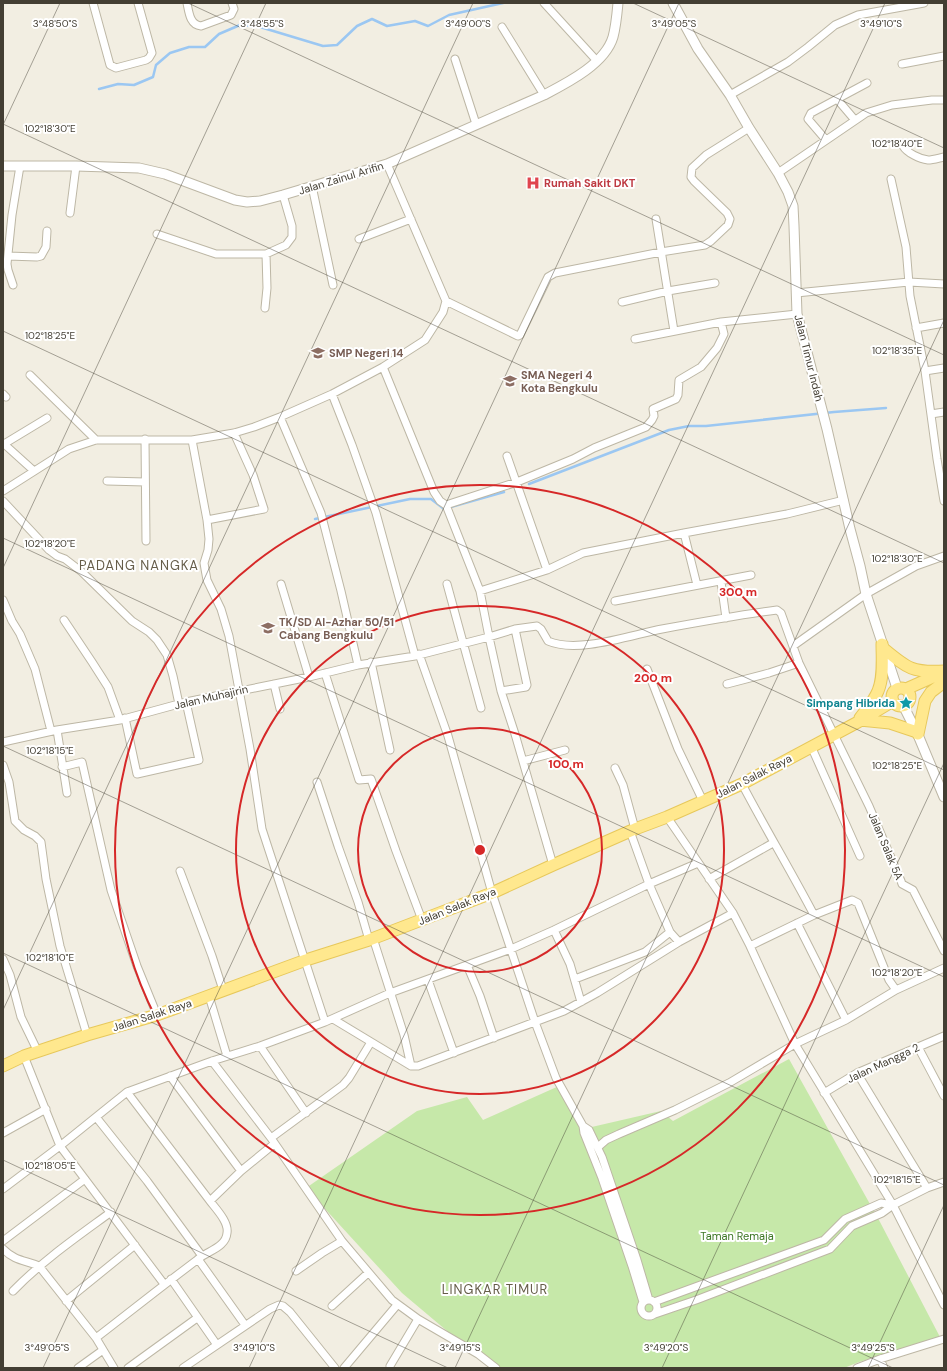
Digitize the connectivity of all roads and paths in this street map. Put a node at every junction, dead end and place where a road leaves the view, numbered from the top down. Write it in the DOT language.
graph roads {
  1 [pos="93,3"];
  2 [pos="138,3"];
  3 [pos="186,3"];
  4 [pos="232,3"];
  5 [pos="544,3"];
  6 [pos="618,3"];
  7 [pos="673,3"];
  8 [pos="924,3"];
  9 [pos="502,27"];
  10 [pos="944,56"];
  11 [pos="455,59"];
  12 [pos="597,61"];
  13 [pos="902,64"];
  14 [pos="867,83"];
  15 [pos="544,94"];
  16 [pos="730,95"];
  17 [pos="837,99"];
  18 [pos="944,100"];
  19 [pos="854,119"];
  20 [pos="476,124"];
  21 [pos="749,128"];
  22 [pos="826,140"];
  23 [pos="903,146"];
  24 [pos="944,157"];
  25 [pos="387,164"];
  26 [pos="3,166"];
  27 [pos="20,166"];
  28 [pos="76,166"];
  29 [pos="778,173"];
  30 [pos="891,179"];
  31 [pos="312,186"];
  32 [pos="283,195"];
  33 [pos="70,213"];
  34 [pos="411,219"];
  35 [pos="656,219"];
  36 [pos="47,231"];
  37 [pos="157,234"];
  38 [pos="359,239"];
  39 [pos="661,252"];
  40 [pos="266,254"];
  41 [pos="8,256"];
  42 [pos="909,282"];
  43 [pos="715,283"];
  44 [pos="944,284"];
  45 [pos="12,285"];
  46 [pos="333,285"];
  47 [pos="668,291"];
  48 [pos="796,292"];
  49 [pos="446,301"];
  50 [pos="622,302"];
  51 [pos="265,308"];
  52 [pos="797,314"];
  53 [pos="721,322"];
  54 [pos="944,323"];
  55 [pos="916,328"];
  56 [pos="674,330"];
  57 [pos="635,339"];
  58 [pos="383,368"];
  59 [pos="944,368"];
  60 [pos="925,371"];
  61 [pos="30,375"];
  62 [pos="332,394"];
  63 [pos="944,412"];
  64 [pos="931,414"];
  65 [pos="280,417"];
  66 [pos="47,418"];
  67 [pos="234,433"];
  68 [pos="145,439"];
  69 [pos="96,440"];
  70 [pos="192,440"];
  71 [pos="4,443"];
  72 [pos="507,456"];
  73 [pos="940,459"];
  74 [pos="34,471"];
  75 [pos="107,481"];
  76 [pos="145,482"];
  77 [pos="517,482"];
  78 [pos="3,491"];
  79 [pos="3,500"];
  80 [pos="844,500"];
  81 [pos="944,500"];
  82 [pos="447,506"];
  83 [pos="207,520"];
  84 [pos="684,533"];
  85 [pos="146,541"];
  86 [pos="944,556"];
  87 [pos="546,570"];
  88 [pos="751,575"];
  89 [pos="721,582"];
  90 [pos="281,584"];
  91 [pos="447,584"];
  92 [pos="697,585"];
  93 [pos="480,591"];
  94 [pos="866,594"];
  95 [pos="3,600"];
  96 [pos="615,601"];
  97 [pos="726,618"];
  98 [pos="64,620"];
  99 [pos="515,629"];
  100 [pos="489,638"];
  101 [pos="463,643"];
  102 [pos="793,646"];
  103 [pos="883,646"];
  104 [pos="417,655"];
  105 [pos="371,662"];
  106 [pos="799,663"];
  107 [pos="358,665"];
  108 [pos="647,669"];
  109 [pos="944,671"];
  110 [pos="325,673"];
  111 [pos="309,677"];
  112 [pos="944,681"];
  113 [pos="274,684"];
  114 [pos="727,684"];
  115 [pos="239,690"];
  116 [pos="501,691"];
  117 [pos="904,691"];
  118 [pos="182,703"];
  119 [pos="898,703"];
  120 [pos="481,708"];
  121 [pos="280,709"];
  122 [pos="122,719"];
  123 [pos="859,721"];
  124 [pos="54,731"];
  125 [pos="917,733"];
  126 [pos="835,734"];
  127 [pos="3,742"];
  128 [pos="811,746"];
  129 [pos="390,750"];
  130 [pos="565,750"];
  131 [pos="522,761"];
  132 [pos="3,765"];
  133 [pos="62,767"];
  134 [pos="615,768"];
  135 [pos="317,782"];
  136 [pos="742,784"];
  137 [pos="67,792"];
  138 [pos="944,797"];
  139 [pos="703,801"];
  140 [pos="667,817"];
  141 [pos="632,830"];
  142 [pos="773,843"];
  143 [pos="860,856"];
  144 [pos="698,863"];
  145 [pos="553,865"];
  146 [pos="180,870"];
  147 [pos="709,879"];
  148 [pos="649,884"];
  149 [pos="492,892"];
  150 [pos="733,913"];
  151 [pos="814,916"];
  152 [pos="422,920"];
  153 [pos="797,924"];
  154 [pos="554,930"];
  155 [pos="670,932"];
  156 [pos="371,939"];
  157 [pos="679,942"];
  158 [pos="750,946"];
  159 [pos="511,949"];
  160 [pos="944,951"];
  161 [pos="3,959"];
  162 [pos="306,960"];
  163 [pos="467,965"];
  164 [pos="944,968"];
  165 [pos="575,979"];
  166 [pos="428,980"];
  167 [pos="223,990"];
  168 [pos="896,990"];
  169 [pos="390,993"];
  170 [pos="209,996"];
  171 [pos="581,1002"];
  172 [pos="156,1015"];
  173 [pos="333,1019"];
  174 [pos="846,1020"];
  175 [pos="325,1022"];
  176 [pos="535,1022"];
  177 [pos="87,1035"];
  178 [pos="944,1036"];
  179 [pos="494,1038"];
  180 [pos="371,1042"];
  181 [pos="795,1044"];
  182 [pos="260,1046"];
  183 [pos="918,1047"];
  184 [pos="38,1052"];
  185 [pos="454,1053"];
  186 [pos="24,1056"];
  187 [pos="227,1056"];
  188 [pos="212,1061"];
  189 [pos="3,1066"];
  190 [pos="411,1066"];
  191 [pos="857,1073"];
  192 [pos="170,1076"];
  193 [pos="128,1092"];
  194 [pos="824,1093"];
  195 [pos="944,1096"];
  196 [pos="46,1109"];
  197 [pos="306,1113"];
  198 [pos="96,1117"];
  199 [pos="583,1126"];
  200 [pos="3,1133"];
  201 [pos="273,1141"];
  202 [pos="60,1146"];
  203 [pos="598,1147"];
  204 [pos="241,1171"];
  205 [pos="85,1179"];
  206 [pos="944,1182"];
  207 [pos="927,1188"];
  208 [pos="3,1189"];
  209 [pos="210,1201"];
  210 [pos="893,1205"];
  211 [pos="111,1212"];
  212 [pos="3,1241"];
  213 [pos="342,1241"];
  214 [pos="135,1245"];
  215 [pos="3,1249"];
  216 [pos="200,1258"];
  217 [pos="39,1266"];
  218 [pos="296,1271"];
  219 [pos="368,1274"];
  220 [pos="171,1279"];
  221 [pos="164,1284"];
  222 [pos="13,1291"];
  223 [pos="66,1301"];
  224 [pos="649,1301"];
  225 [pos="397,1305"];
  226 [pos="944,1305"];
  227 [pos="332,1306"];
  228 [pos="655,1314"];
  229 [pos="197,1318"];
  230 [pos="418,1319"];
  231 [pos="245,1325"];
  232 [pos="96,1338"];
  233 [pos="944,1339"];
  234 [pos="217,1345"];
  235 [pos="103,1350"];
  236 [pos="880,1359"];
  237 [pos="390,1366"];
  238 [pos="492,1367"];
  239 [pos="78,1368"];
  240 [pos="114,1368"];
  241 [pos="128,1368"];
  242 [pos="183,1368"];
  243 [pos="335,1368"];
  244 [pos="344,1368"];
  245 [pos="857,1368"];
  246 [pos="884,1368"];
  1 -- 2 [label="street"];
  3 -- 4 [label="street"];
  5 -- 12 [label="street"];
  6 -- 12 [label="street, Jalan Zainul Arifin"];
  7 -- 16 [label="street, Jalan Timur Indah"];
  8 -- 16 [label="street"];
  9 -- 15 [label="street"];
  10 -- 13 [label="street"];
  11 -- 20 [label="street"];
  12 -- 15 [label="street, Jalan Zainul Arifin"];
  14 -- 17 [label="street"];
  15 -- 20 [label="street, Jalan Zainul Arifin"];
  16 -- 21 [label="street, Jalan Timur Indah"];
  17 -- 19 [label="street"];
  17 -- 22 [label="street"];
  18 -- 19 [label="street"];
  19 -- 22 [label="street"];
  20 -- 25 [label="street, Jalan Zainul Arifin"];
  21 -- 29 [label="street, Jalan Timur Indah"];
  21 -- 39 [label="street"];
  22 -- 29 [label="street"];
  23 -- 24 [label="street"];
  25 -- 31 [label="street, Jalan Zainul Arifin"];
  25 -- 34 [label="street"];
  26 -- 27 [label="street, Jalan Zainul Arifin"];
  27 -- 28 [label="street, Jalan Zainul Arifin"];
  27 -- 41 [label="street"];
  28 -- 32 [label="street, Jalan Zainul Arifin"];
  28 -- 33 [label="street"];
  29 -- 48 [label="street, Jalan Timur Indah"];
  30 -- 42 [label="street"];
  31 -- 32 [label="street, Jalan Zainul Arifin"];
  31 -- 46 [label="street"];
  32 -- 40 [label="street"];
  34 -- 38 [label="street"];
  34 -- 49 [label="street"];
  35 -- 39 [label="street"];
  36 -- 41 [label="street"];
  37 -- 40 [label="street"];
  39 -- 47 [label="street"];
  39 -- 49 [label="street"];
  40 -- 51 [label="street"];
  41 -- 45 [label="street"];
  42 -- 44 [label="street"];
  42 -- 48 [label="street"];
  42 -- 55 [label="street"];
  43 -- 47 [label="street"];
  47 -- 50 [label="street"];
  47 -- 56 [label="street"];
  48 -- 52 [label="street, Jalan Timur Indah"];
  49 -- 58 [label="street"];
  52 -- 53 [label="street"];
  52 -- 80 [label="street, Jalan Timur Indah"];
  53 -- 56 [label="street"];
  53 -- 77 [label="street"];
  54 -- 55 [label="street"];
  55 -- 60 [label="street"];
  56 -- 57 [label="street"];
  58 -- 62 [label="street"];
  58 -- 82 [label="street"];
  59 -- 60 [label="street"];
  60 -- 64 [label="street"];
  61 -- 69 [label="street"];
  62 -- 65 [label="street"];
  62 -- 104 [label="street"];
  63 -- 64 [label="street"];
  64 -- 73 [label="street"];
  65 -- 67 [label="street"];
  65 -- 107 [label="street"];
  66 -- 71 [label="street"];
  67 -- 70 [label="street"];
  67 -- 83 [label="street"];
  68 -- 69 [label="street"];
  68 -- 70 [label="street"];
  68 -- 76 [label="street"];
  69 -- 74 [label="street"];
  70 -- 83 [label="street"];
  71 -- 74 [label="street"];
  72 -- 77 [label="street"];
  73 -- 81 [label="street"];
  74 -- 78 [label="street"];
  75 -- 76 [label="street"];
  76 -- 85 [label="street"];
  77 -- 82 [label="street"];
  77 -- 87 [label="street"];
  79 -- 118 [label="street"];
  80 -- 84 [label="street"];
  80 -- 94 [label="street, Jalan Timur Indah"];
  82 -- 93 [label="street"];
  83 -- 115 [label="street"];
  84 -- 87 [label="street"];
  84 -- 92 [label="street"];
  86 -- 94 [label="street"];
  87 -- 93 [label="street"];
  88 -- 89 [label="street"];
  89 -- 92 [label="street"];
  89 -- 97 [label="street"];
  90 -- 111 [label="street"];
  91 -- 101 [label="street"];
  92 -- 96 [label="street"];
  93 -- 100 [label="street"];
  94 -- 102 [label="street"];
  94 -- 103 [label="street, Jalan Timur Indah"];
  95 -- 124 [label="street"];
  97 -- 99 [label="street, Jalan Muhajirin"];
  97 -- 102 [label="street, Jalan Salak 5A"];
  98 -- 122 [label="street"];
  99 -- 100 [label="street, Jalan Muhajirin"];
  99 -- 116 [label="street"];
  100 -- 101 [label="street, Jalan Muhajirin"];
  100 -- 116 [label="street"];
  101 -- 104 [label="street, Jalan Muhajirin"];
  101 -- 120 [label="street"];
  102 -- 106 [label="street, Jalan Salak 5A"];
  103 -- 109 [label="main road"];
  103 -- 117 [label="street, Jalan Timur Indah"];
  103 -- 123 [label="main road"];
  104 -- 105 [label="street, Jalan Muhajirin"];
  104 -- 149 [label="street"];
  105 -- 107 [label="street, Jalan Muhajirin"];
  105 -- 129 [label="street"];
  106 -- 114 [label="street"];
  106 -- 126 [label="street, Jalan Salak 5A"];
  107 -- 110 [label="street, Jalan Muhajirin"];
  108 -- 139 [label="street"];
  109 -- 117 [label="main road"];
  110 -- 111 [label="street, Jalan Muhajirin"];
  110 -- 152 [label="street"];
  111 -- 113 [label="street, Jalan Muhajirin"];
  112 -- 117 [label="main road"];
  112 -- 125 [label="main road"];
  113 -- 115 [label="street, Jalan Muhajirin"];
  113 -- 121 [label="street"];
  115 -- 118 [label="street, Jalan Muhajirin"];
  115 -- 162 [label="street"];
  116 -- 131 [label="street"];
  117 -- 119 [label="main road"];
  117 -- 119 [label="main road"];
  118 -- 122 [label="street, Jalan Muhajirin"];
  118 -- 122 [label="street"];
  119 -- 123 [label="main road, Jalan Salak Raya"];
  119 -- 125 [label="street"];
  122 -- 124 [label="street, Jalan Muhajirin"];
  123 -- 125 [label="main road"];
  123 -- 126 [label="main road, Jalan Salak Raya"];
  124 -- 127 [label="street, Jalan Muhajirin"];
  124 -- 133 [label="street"];
  125 -- 138 [label="street"];
  126 -- 128 [label="main road, Jalan Salak Raya"];
  126 -- 160 [label="street, Jalan Salak 5A"];
  128 -- 136 [label="main road, Jalan Salak Raya"];
  128 -- 143 [label="street"];
  130 -- 131 [label="street"];
  131 -- 145 [label="street"];
  132 -- 177 [label="street"];
  133 -- 137 [label="street"];
  133 -- 172 [label="street"];
  134 -- 141 [label="street"];
  135 -- 156 [label="street"];
  136 -- 139 [label="main road, Jalan Salak Raya"];
  136 -- 142 [label="street"];
  139 -- 140 [label="main road, Jalan Salak Raya"];
  140 -- 141 [label="main road, Jalan Salak Raya"];
  140 -- 144 [label="street"];
  141 -- 145 [label="main road, Jalan Salak Raya"];
  141 -- 148 [label="street"];
  142 -- 147 [label="street"];
  142 -- 151 [label="street"];
  144 -- 147 [label="street"];
  144 -- 148 [label="street"];
  145 -- 149 [label="main road, Jalan Salak Raya"];
  146 -- 167 [label="street"];
  147 -- 150 [label="street"];
  148 -- 154 [label="street"];
  148 -- 155 [label="street"];
  149 -- 152 [label="main road, Jalan Salak Raya"];
  149 -- 159 [label="street"];
  150 -- 157 [label="street"];
  150 -- 158 [label="street"];
  151 -- 153 [label="street"];
  151 -- 168 [label="street"];
  152 -- 156 [label="main road, Jalan Salak Raya"];
  153 -- 158 [label="street"];
  153 -- 174 [label="street"];
  154 -- 159 [label="street"];
  154 -- 165 [label="street"];
  155 -- 157 [label="street"];
  155 -- 165 [label="street"];
  156 -- 162 [label="main road, Jalan Salak Raya"];
  156 -- 169 [label="street"];
  157 -- 171 [label="street"];
  158 -- 181 [label="street"];
  159 -- 163 [label="street"];
  159 -- 176 [label="street"];
  161 -- 184 [label="street"];
  162 -- 167 [label="main road, Jalan Salak Raya"];
  162 -- 175 [label="street"];
  163 -- 166 [label="street"];
  163 -- 179 [label="street"];
  164 -- 168 [label="street"];
  165 -- 171 [label="street"];
  166 -- 169 [label="street"];
  166 -- 185 [label="street"];
  167 -- 170 [label="main road, Jalan Salak Raya"];
  168 -- 174 [label="street"];
  169 -- 173 [label="street"];
  169 -- 190 [label="street"];
  170 -- 172 [label="main road, Jalan Salak Raya"];
  170 -- 187 [label="street"];
  171 -- 176 [label="street"];
  172 -- 177 [label="main road, Jalan Salak Raya"];
  173 -- 175 [label="street"];
  173 -- 180 [label="street"];
  174 -- 181 [label="street"];
  175 -- 182 [label="street"];
  176 -- 179 [label="street"];
  176 -- 199 [label="street"];
  177 -- 184 [label="main road, Jalan Salak Raya"];
  178 -- 183 [label="street, Jalan Mangga 2"];
  179 -- 185 [label="street"];
  180 -- 190 [label="street"];
  180 -- 197 [label="street"];
  181 -- 194 [label="street"];
  181 -- 203 [label="street"];
  182 -- 187 [label="street"];
  182 -- 197 [label="street"];
  183 -- 191 [label="street, Jalan Mangga 2"];
  183 -- 195 [label="street"];
  184 -- 186 [label="main road, Jalan Salak Raya"];
  185 -- 190 [label="street"];
  186 -- 189 [label="main road, Jalan Salak Raya"];
  186 -- 196 [label="street"];
  187 -- 188 [label="street"];
  188 -- 192 [label="street"];
  188 -- 201 [label="street"];
  191 -- 194 [label="street, Jalan Mangga 2"];
  191 -- 207 [label="street"];
  192 -- 193 [label="street"];
  192 -- 204 [label="street"];
  193 -- 198 [label="street"];
  193 -- 209 [label="street"];
  194 -- 210 [label="street"];
  196 -- 200 [label="street"];
  196 -- 202 [label="street"];
  197 -- 201 [label="street"];
  198 -- 202 [label="street"];
  198 -- 216 [label="street"];
  199 -- 203 [label="street"];
  199 -- 224 [label="street"];
  201 -- 204 [label="street"];
  201 -- 213 [label="street"];
  202 -- 205 [label="street"];
  202 -- 208 [label="street"];
  203 -- 224 [label="street"];
  204 -- 209 [label="street"];
  205 -- 211 [label="street"];
  205 -- 212 [label="street"];
  206 -- 207 [label="street"];
  207 -- 210 [label="street"];
  209 -- 216 [label="street"];
  210 -- 224 [label="street"];
  210 -- 226 [label="street"];
  210 -- 228 [label="street"];
  211 -- 214 [label="street"];
  211 -- 217 [label="street"];
  213 -- 218 [label="street"];
  213 -- 219 [label="street"];
  214 -- 221 [label="street"];
  214 -- 223 [label="street"];
  215 -- 217 [label="street"];
  216 -- 220 [label="street"];
  216 -- 231 [label="street"];
  217 -- 222 [label="street"];
  217 -- 223 [label="street"];
  219 -- 225 [label="street"];
  219 -- 227 [label="street"];
  220 -- 221 [label="street"];
  220 -- 229 [label="street"];
  221 -- 232 [label="street"];
  223 -- 232 [label="street"];
  224 -- 228 [label="street"];
  224 -- 228 [label="street"];
  225 -- 230 [label="street"];
  225 -- 244 [label="street"];
  229 -- 234 [label="street"];
  229 -- 241 [label="street"];
  230 -- 237 [label="street"];
  230 -- 238 [label="street"];
  231 -- 234 [label="street"];
  231 -- 243 [label="street"];
  232 -- 235 [label="street"];
  233 -- 236 [label="street"];
  234 -- 242 [label="street"];
  235 -- 239 [label="street"];
  235 -- 240 [label="street"];
  236 -- 245 [label="street"];
  236 -- 246 [label="street"];
}
